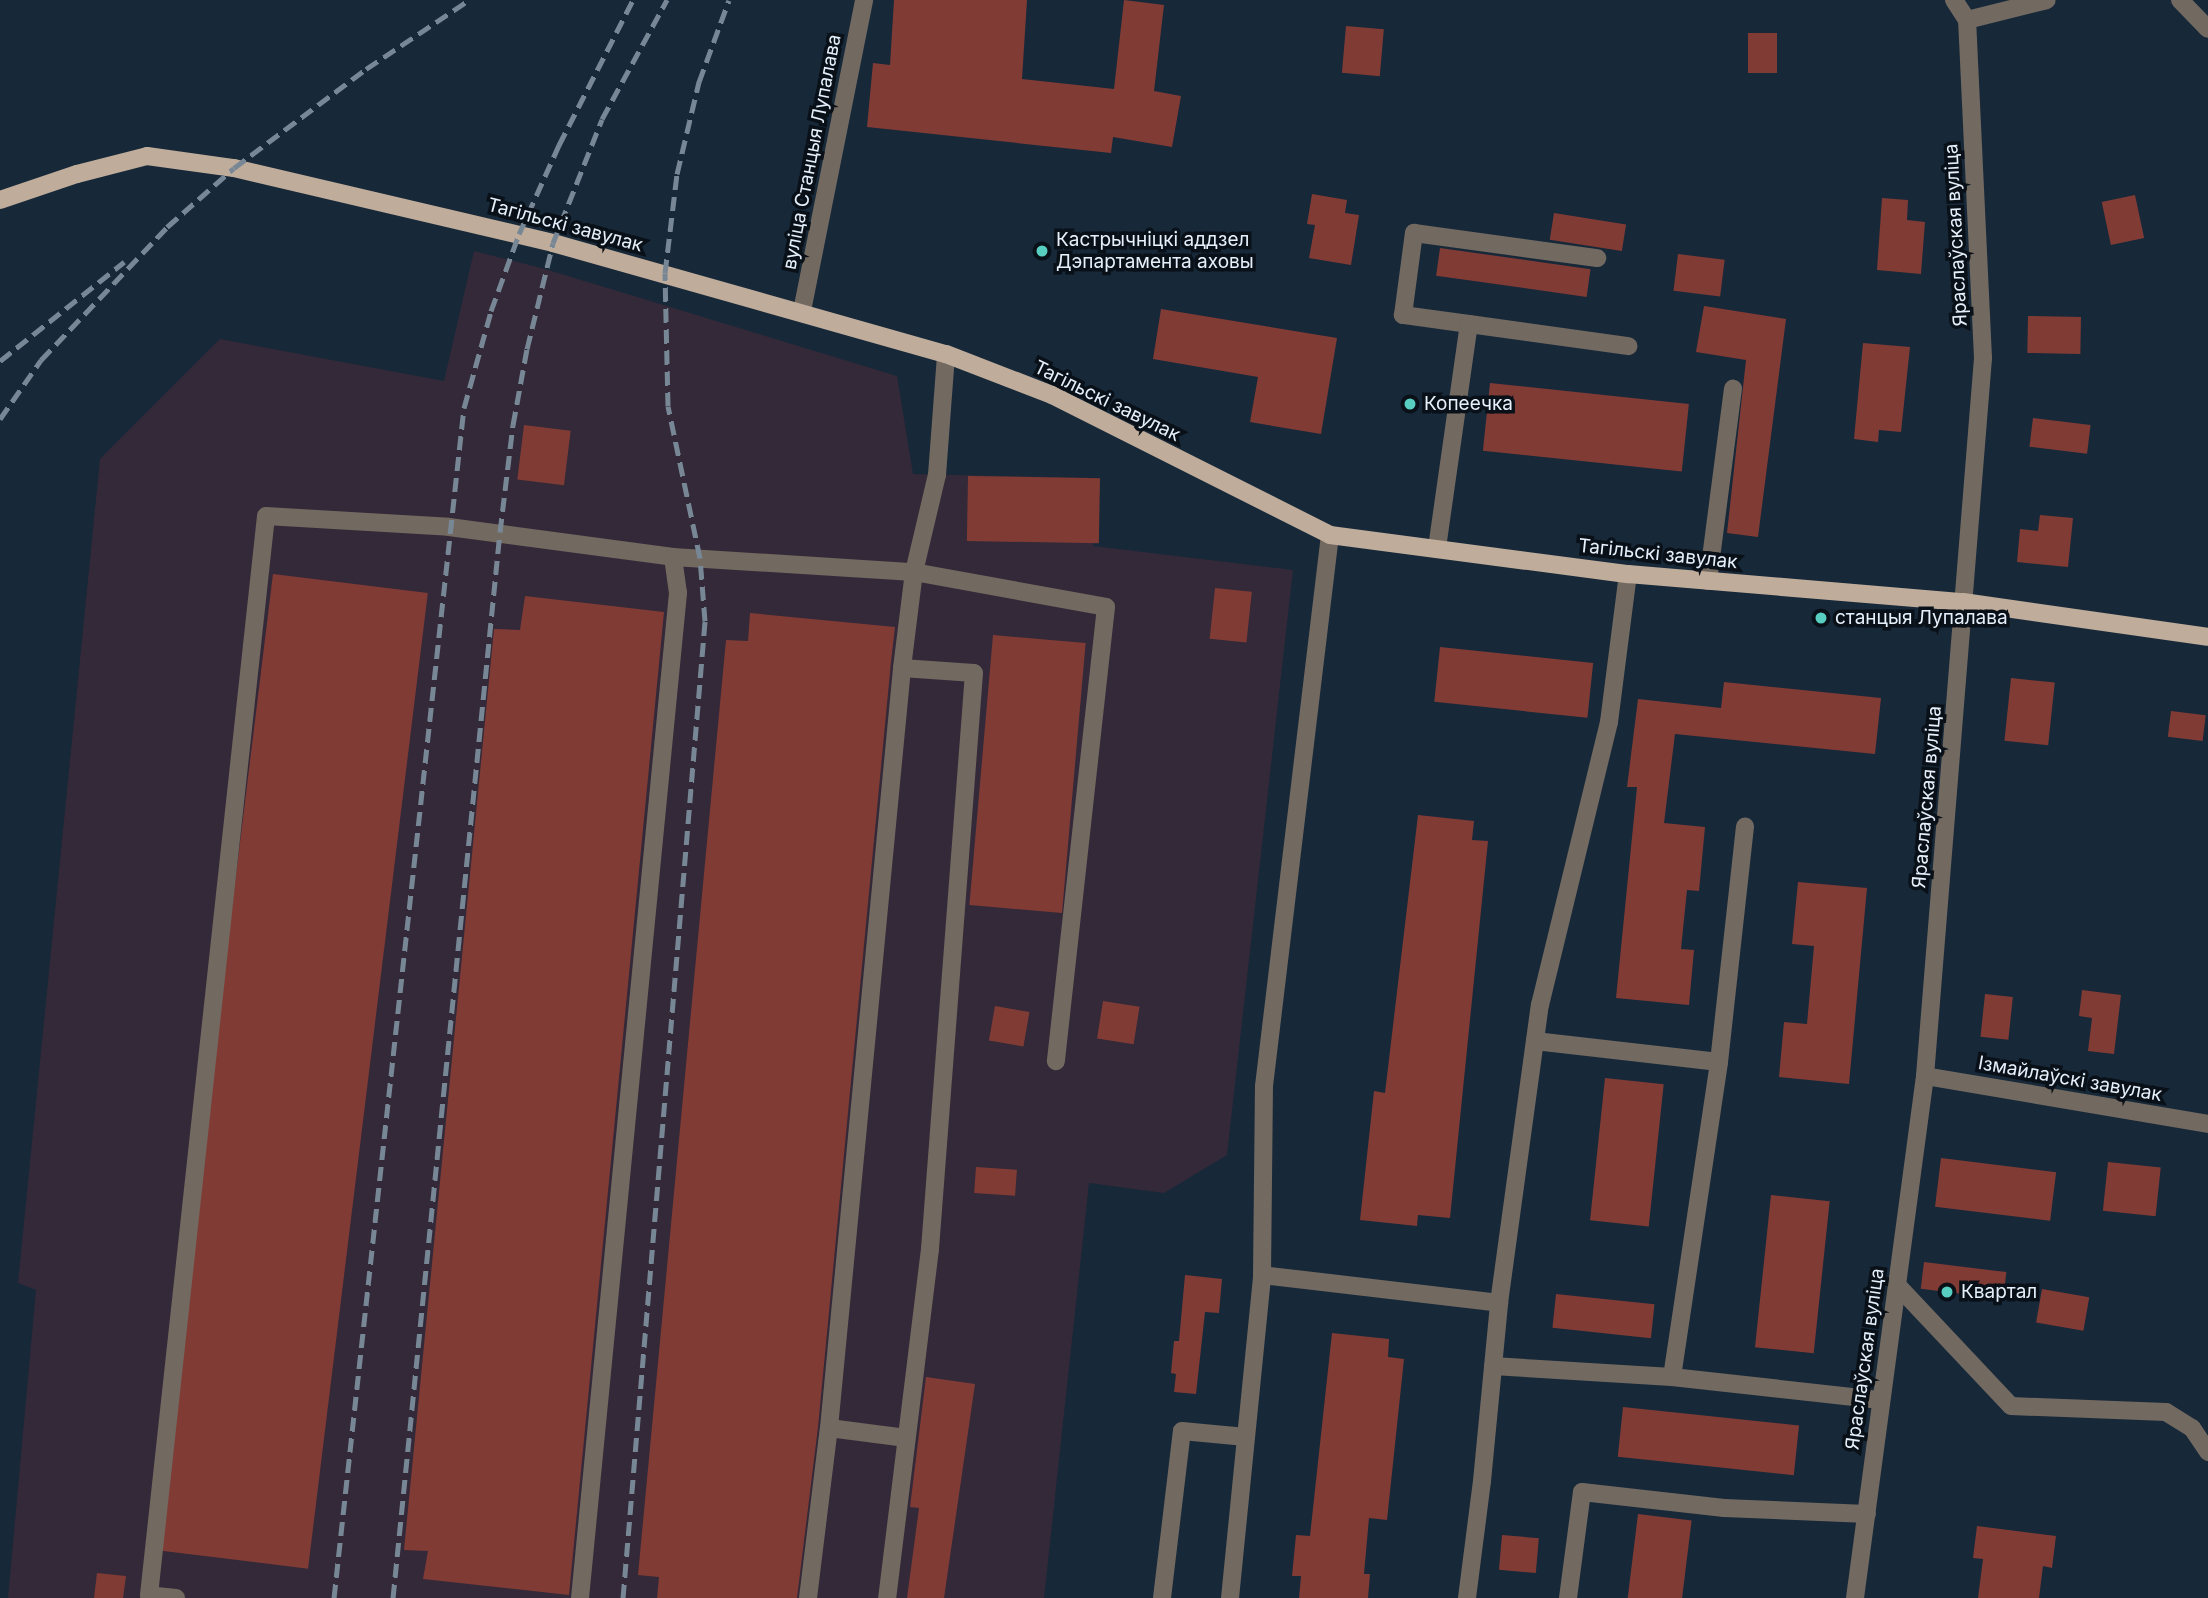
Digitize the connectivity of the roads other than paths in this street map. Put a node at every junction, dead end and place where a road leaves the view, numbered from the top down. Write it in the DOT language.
graph roads {
  1 [pos="864,0"];
  2 [pos="1954,0"];
  3 [pos="2048,0"];
  4 [pos="2180,0"];
  5 [pos="1967,20"];
  6 [pos="2208,29"];
  7 [pos="0,200"];
  8 [pos="1597,258"];
  9 [pos="802,312"];
  10 [pos="1469,324"];
  11 [pos="1628,346"];
  12 [pos="946,354"];
  13 [pos="1733,389"];
  14 [pos="1330,536"];
  15 [pos="1437,548"];
  16 [pos="673,557"];
  17 [pos="914,572"];
  18 [pos="1628,574"];
  19 [pos="1708,581"];
  20 [pos="1963,602"];
  21 [pos="2208,637"];
  22 [pos="902,668"];
  23 [pos="1745,826"];
  24 [pos="1535,1041"];
  25 [pos="1056,1061"];
  26 [pos="1719,1062"];
  27 [pos="1925,1076"];
  28 [pos="2208,1124"];
  29 [pos="1262,1275"];
  30 [pos="1897,1285"];
  31 [pos="1499,1303"];
  32 [pos="1493,1366"];
  33 [pos="1672,1377"];
  34 [pos="1879,1400"];
  35 [pos="829,1428"];
  36 [pos="1246,1437"];
  37 [pos="906,1438"];
  38 [pos="2208,1452"];
  39 [pos="1867,1514"];
  40 [pos="148,1596"];
  41 [pos="176,1598"];
  42 [pos="580,1598"];
  43 [pos="808,1598"];
  44 [pos="887,1598"];
  45 [pos="1162,1598"];
  46 [pos="1230,1598"];
  47 [pos="1467,1598"];
  48 [pos="1568,1598"];
  49 [pos="1855,1598"];
  1 -- 9 [label="street, вуліца Станцыя Лупалава"];
  2 -- 5 [label="street"];
  3 -- 5 [label="street"];
  4 -- 6 [label="street"];
  5 -- 20 [label="street, Яраслаўская вуліца"];
  7 -- 9 [label="main road, Тагільскі завулак"];
  8 -- 10 [label="street"];
  9 -- 12 [label="main road, Тагільскі завулак"];
  10 -- 11 [label="street"];
  10 -- 15 [label="street"];
  12 -- 14 [label="main road, Тагільскі завулак"];
  12 -- 17 [label="street"];
  13 -- 19 [label="street"];
  14 -- 15 [label="main road, Тагільскі завулак"];
  14 -- 29 [label="street"];
  15 -- 18 [label="main road, Тагільскі завулак"];
  16 -- 17 [label="street"];
  16 -- 40 [label="street"];
  16 -- 42 [label="street"];
  17 -- 22 [label="street"];
  17 -- 25 [label="street"];
  18 -- 19 [label="main road, Тагільскі завулак"];
  18 -- 24 [label="street"];
  19 -- 20 [label="main road, Тагільскі завулак"];
  20 -- 21 [label="main road, Тагільскі завулак"];
  20 -- 27 [label="street, Яраслаўская вуліца"];
  22 -- 35 [label="street"];
  22 -- 37 [label="street"];
  23 -- 26 [label="street"];
  24 -- 26 [label="street"];
  24 -- 31 [label="street"];
  26 -- 33 [label="street"];
  27 -- 28 [label="street, Ізмайлаўскі завулак"];
  27 -- 30 [label="street, Яраслаўская вуліца"];
  29 -- 31 [label="street"];
  29 -- 36 [label="street"];
  30 -- 34 [label="street, Яраслаўская вуліца"];
  30 -- 38 [label="street"];
  31 -- 32 [label="street"];
  32 -- 33 [label="street"];
  32 -- 47 [label="street"];
  33 -- 34 [label="street"];
  34 -- 39 [label="street, Яраслаўская вуліца"];
  35 -- 37 [label="street"];
  35 -- 43 [label="street"];
  36 -- 45 [label="street"];
  36 -- 46 [label="street"];
  37 -- 44 [label="street"];
  39 -- 48 [label="street"];
  39 -- 49 [label="street, Яраслаўская вуліца"];
  40 -- 41 [label="street"];
}
